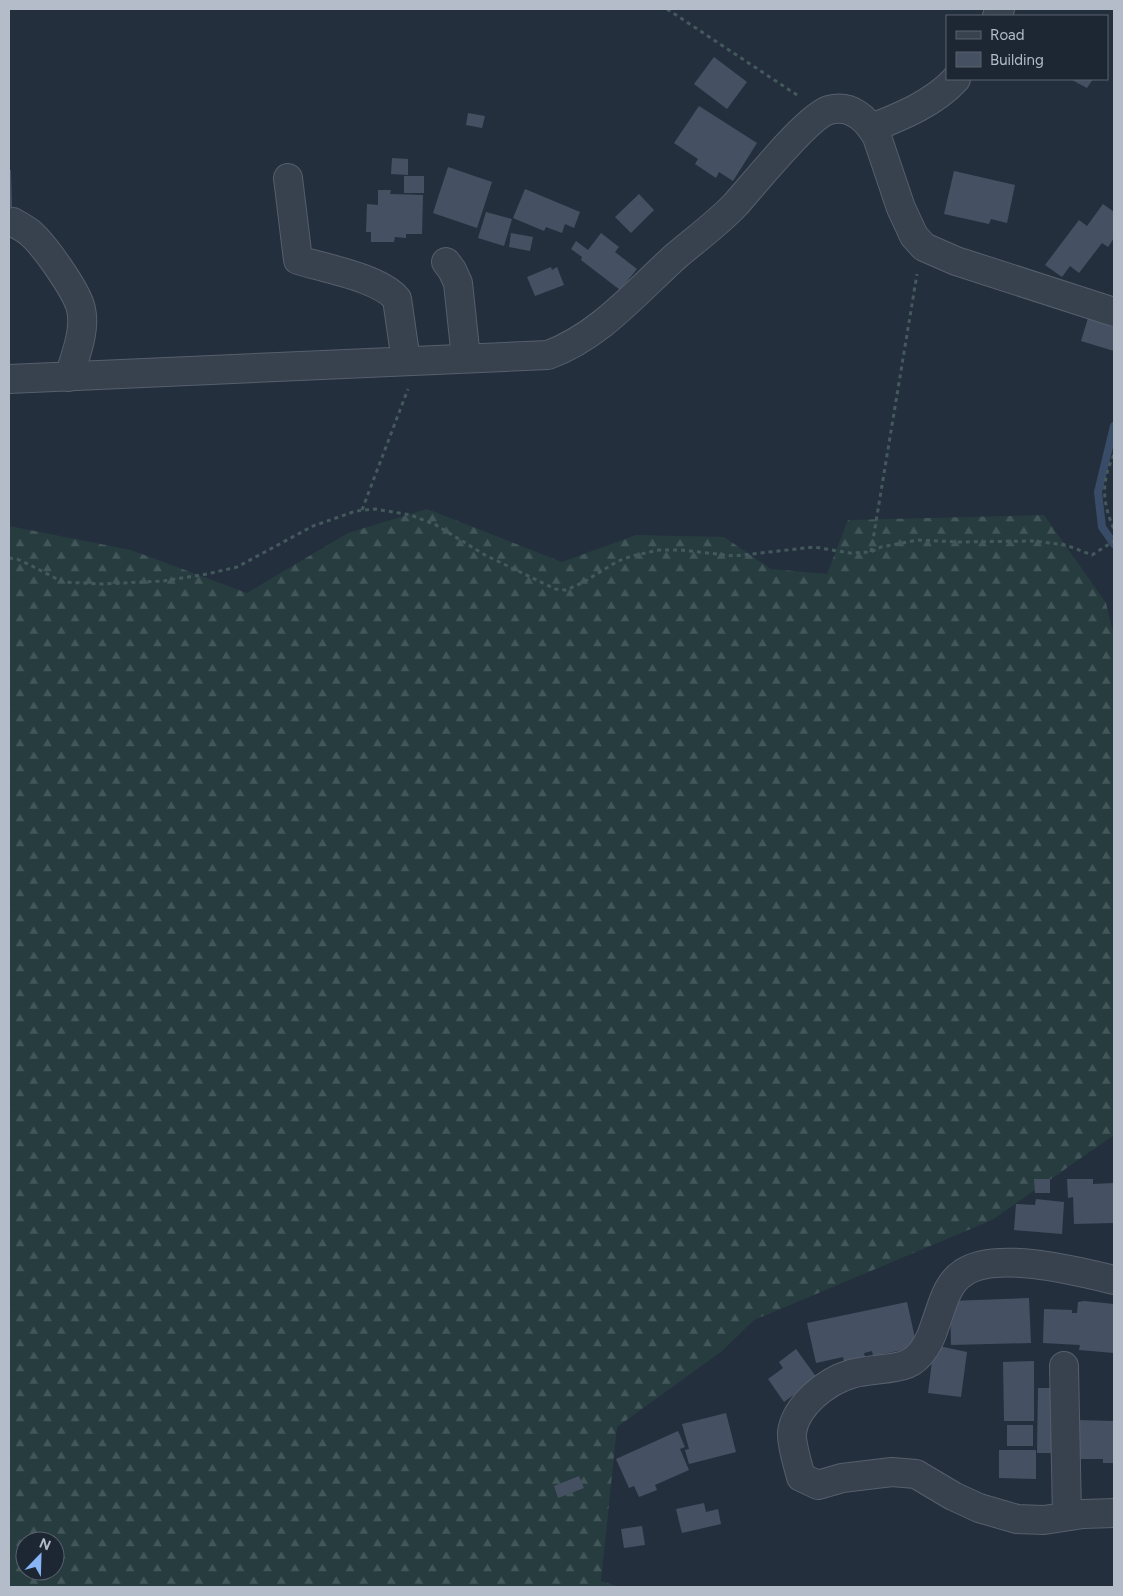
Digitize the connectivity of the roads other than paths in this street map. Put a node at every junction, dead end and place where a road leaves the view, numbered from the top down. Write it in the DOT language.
graph roads {
  1 [pos="955,80"];
  2 [pos="872,128"];
  3 [pos="288,178"];
  4 [pos="12,222"];
  5 [pos="446,262"];
  6 [pos="1114,312"];
  7 [pos="466,358"];
  8 [pos="412,360"];
  9 [pos="69,377"];
  10 [pos="9,379"];
  11 [pos="1114,1280"];
  12 [pos="1064,1366"];
  13 [pos="1114,1512"];
  14 [pos="1067,1516"];
  1 -- 2 [label="street"];
  2 -- 6 [label="street"];
  2 -- 7 [label="street"];
  3 -- 8 [label="street"];
  4 -- 9 [label="street"];
  5 -- 7 [label="street"];
  7 -- 8 [label="street"];
  8 -- 9 [label="street"];
  9 -- 10 [label="street"];
  11 -- 14 [label="street"];
  12 -- 14 [label="street"];
  13 -- 14 [label="street"];
}
